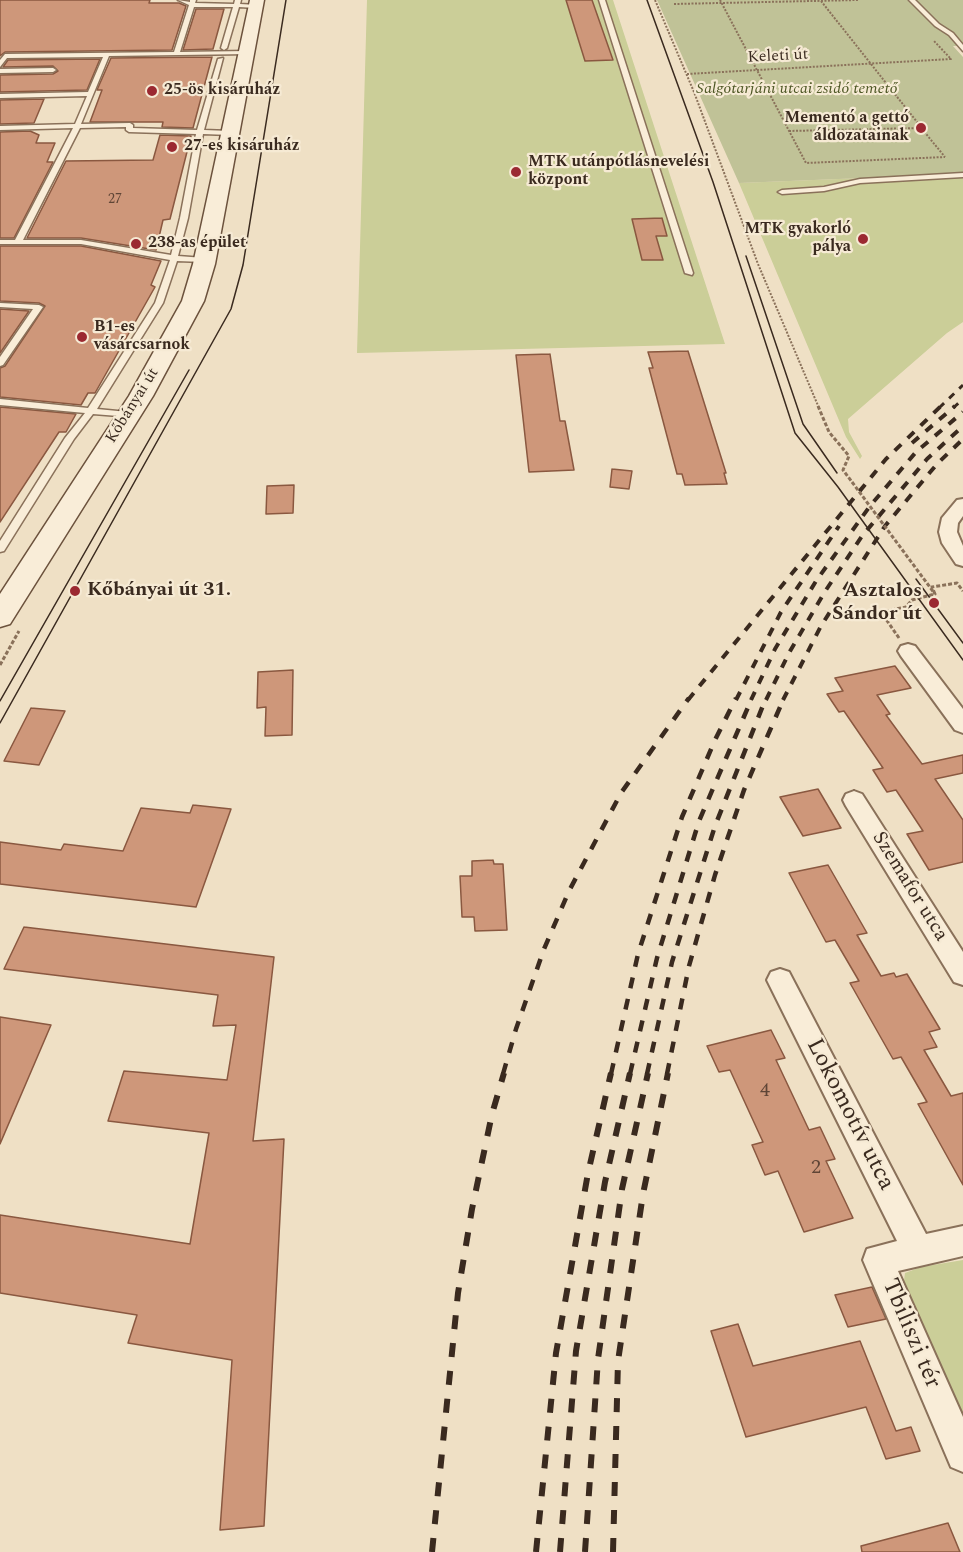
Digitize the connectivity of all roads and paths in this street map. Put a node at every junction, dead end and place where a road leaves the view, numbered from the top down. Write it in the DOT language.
graph roads {
  1 [pos="181,0"];
  2 [pos="602,0"];
  3 [pos="655,0"];
  4 [pos="821,0"];
  5 [pos="858,0"];
  6 [pos="912,0"];
  7 [pos="721,2"];
  8 [pos="193,3"];
  9 [pos="237,3"];
  10 [pos="256,3"];
  11 [pos="674,4"];
  12 [pos="928,34"];
  13 [pos="224,48"];
  14 [pos="963,48"];
  15 [pos="177,53"];
  16 [pos="247,53"];
  17 [pos="107,55"];
  18 [pos="221,59"];
  19 [pos="0,64"];
  20 [pos="871,64"];
  21 [pos="53,70"];
  22 [pos="757,70"];
  23 [pos="0,71"];
  24 [pos="687,74"];
  25 [pos="92,94"];
  26 [pos="0,96"];
  27 [pos="77,127"];
  28 [pos="0,128"];
  29 [pos="920,128"];
  30 [pos="789,131"];
  31 [pos="200,132"];
  32 [pos="231,133"];
  33 [pos="963,175"];
  34 [pos="782,192"];
  35 [pos="0,242"];
  36 [pos="18,242"];
  37 [pos="205,253"];
  38 [pos="174,258"];
  39 [pos="689,273"];
  40 [pos="0,304"];
  41 [pos="0,363"];
  42 [pos="0,402"];
  43 [pos="92,411"];
  44 [pos="128,415"];
  45 [pos="963,504"];
  46 [pos="0,549"];
  47 [pos="963,560"];
  48 [pos="963,591"];
  49 [pos="935,594"];
  50 [pos="0,617"];
  51 [pos="908,651"];
  52 [pos="963,725"];
  53 [pos="854,800"];
  54 [pos="963,974"];
  55 [pos="780,980"];
  56 [pos="963,1241"];
  57 [pos="918,1250"];
  58 [pos="963,1455"];
  1 -- 8 [label="lane"];
  2 -- 39 [label="lane"];
  3 -- 24 [label="path"];
  4 -- 5 [label="path"];
  4 -- 7 [label="path"];
  4 -- 20 [label="path"];
  6 -- 14 [label="lane"];
  7 -- 11 [label="path"];
  7 -- 22 [label="path"];
  8 -- 9 [label="lane"];
  8 -- 15 [label="lane"];
  9 -- 10 [label="lane"];
  9 -- 13 [label="lane"];
  10 -- 16 [label="main road, Kőbányai út"];
  12 -- 20 [label="path, Keleti út"];
  15 -- 16 [label="lane"];
  15 -- 17 [label="lane"];
  16 -- 32 [label="main road, Kőbányai út"];
  17 -- 19 [label="lane"];
  17 -- 25 [label="lane"];
  18 -- 31 [label="lane"];
  20 -- 22 [label="path, Keleti út"];
  20 -- 29 [label="path"];
  21 -- 23 [label="lane"];
  22 -- 24 [label="path, Keleti út"];
  22 -- 30 [label="path"];
  24 -- 49 [label="path, bridge"];
  25 -- 26 [label="lane"];
  25 -- 27 [label="lane"];
  27 -- 28 [label="lane"];
  27 -- 31 [label="lane"];
  27 -- 36 [label="lane"];
  29 -- 30 [label="path"];
  29 -- 30 [label="path"];
  31 -- 32 [label="lane"];
  31 -- 38 [label="lane"];
  32 -- 37 [label="main road, Kőbányai út"];
  33 -- 34 [label="lane"];
  35 -- 36 [label="lane"];
  36 -- 38 [label="lane"];
  37 -- 38 [label="lane"];
  37 -- 38 [label="lane"];
  37 -- 44 [label="main road, Kőbányai út"];
  38 -- 43 [label="lane"];
  40 -- 41 [label="lane"];
  42 -- 43 [label="lane"];
  43 -- 44 [label="lane"];
  43 -- 46 [label="lane"];
  44 -- 50 [label="main road, Kőbányai út"];
  45 -- 47 [label="street"];
  48 -- 49 [label="path"];
  49 -- 51 [label="path"];
  51 -- 52 [label="street"];
  53 -- 54 [label="street, Szemafor utca"];
  55 -- 57 [label="street, Lokomotív utca"];
  56 -- 57 [label="street, Tbiliszi tér"];
  57 -- 58 [label="street, Tbiliszi tér"];
}
